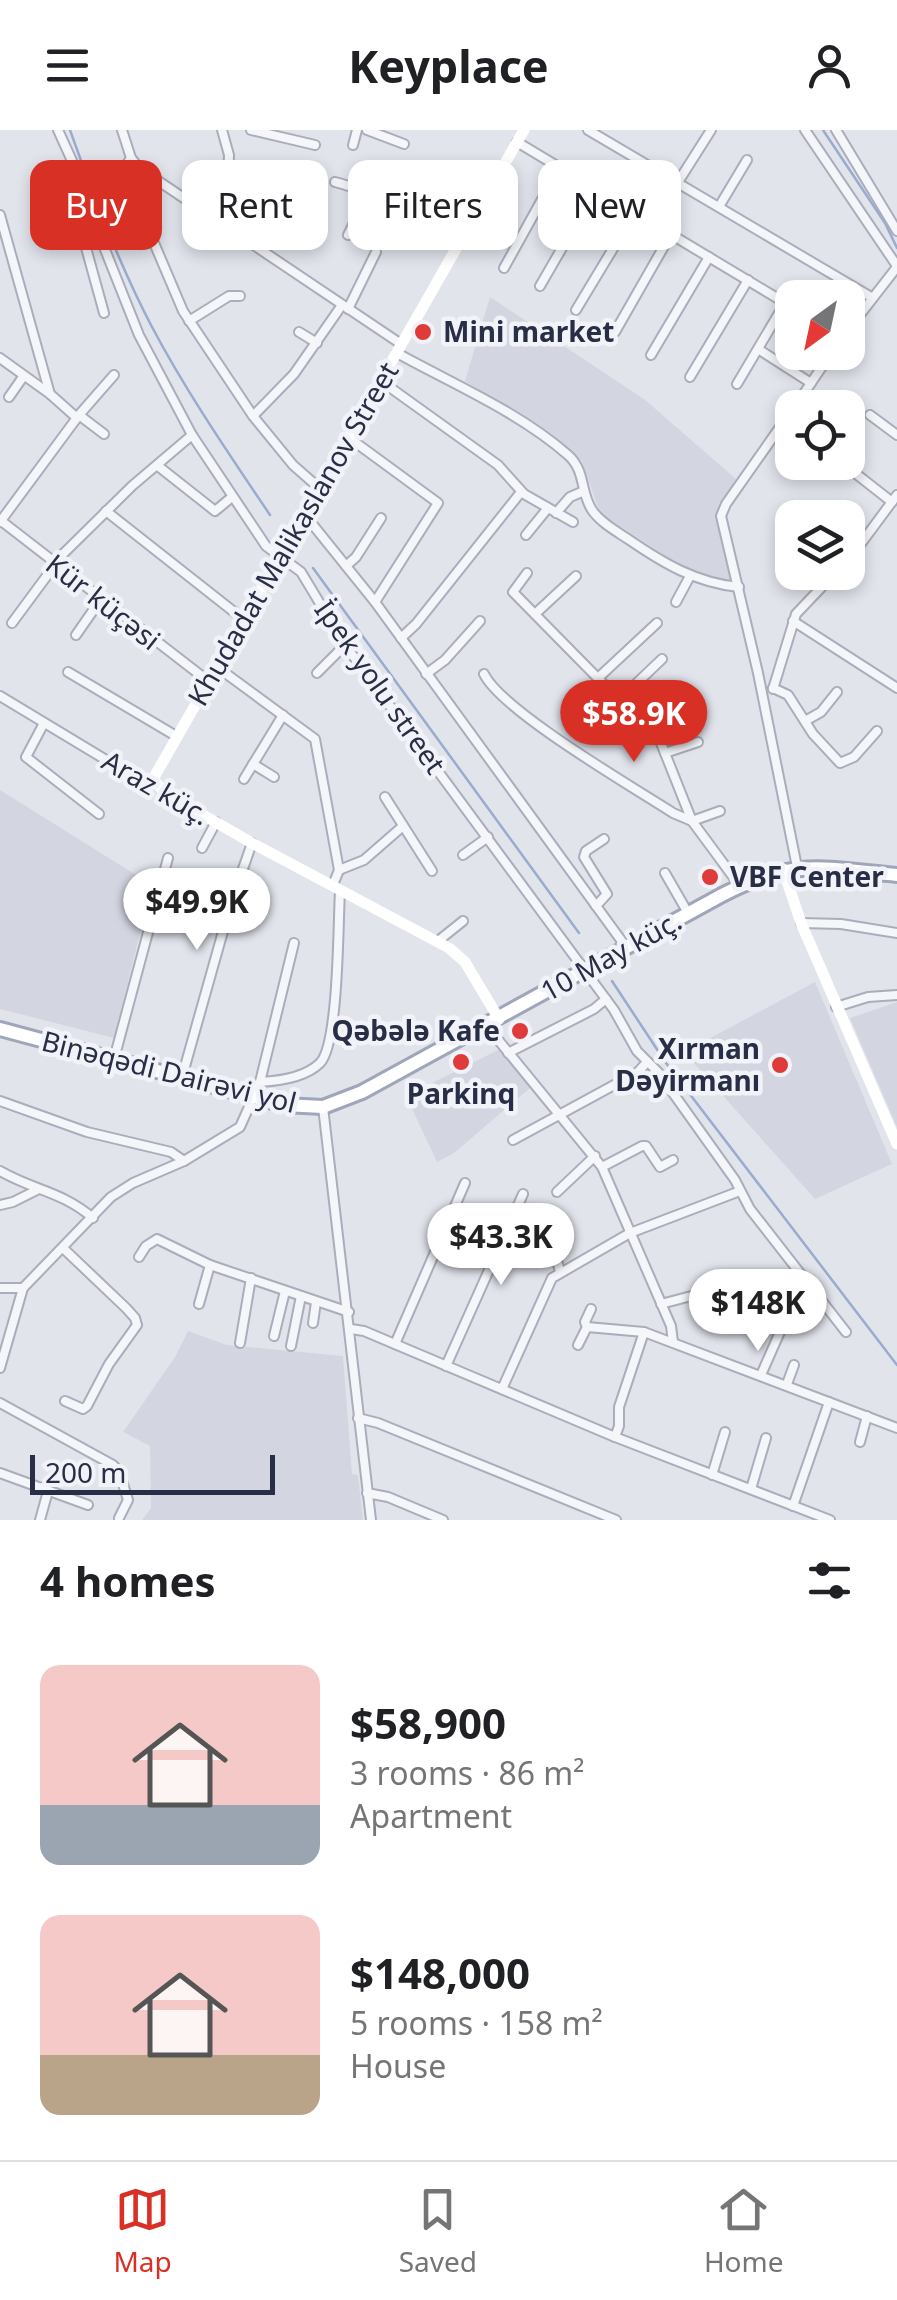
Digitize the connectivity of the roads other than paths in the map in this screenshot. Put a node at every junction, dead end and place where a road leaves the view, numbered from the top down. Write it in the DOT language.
graph roads {
  1 [pos="58,130"];
  2 [pos="122,130"];
  3 [pos="222,130"];
  4 [pos="251,130"];
  5 [pos="358,130"];
  6 [pos="367,130"];
  7 [pos="524,130"];
  8 [pos="588,130"];
  9 [pos="614,130"];
  10 [pos="711,130"];
  11 [pos="836,130"];
  12 [pos="810,132"];
  13 [pos="607,141"];
  14 [pos="517,142"];
  15 [pos="404,144"];
  16 [pos="315,145"];
  17 [pos="353,145"];
  18 [pos="131,158"];
  19 [pos="72,160"];
  20 [pos="230,160"];
  21 [pos="506,160"];
  22 [pos="548,160"];
  23 [pos="640,160"];
  24 [pos="747,160"];
  25 [pos="681,177"];
  26 [pos="336,182"];
  27 [pos="681,184"];
  28 [pos="348,185"];
  29 [pos="182,196"];
  30 [pos="720,205"];
  31 [pos="538,207"];
  32 [pos="0,215"];
  33 [pos="894,216"];
  34 [pos="897,230"];
  35 [pos="681,240"];
  36 [pos="86,250"];
  37 [pos="105,250"];
  38 [pos="263,250"];
  39 [pos="454,250"];
  40 [pos="561,250"];
  41 [pos="612,250"];
  42 [pos="662,250"];
  43 [pos="376,252"];
  44 [pos="709,256"];
  45 [pos="897,266"];
  46 [pos="504,268"];
  47 [pos="748,280"];
  48 [pos="540,286"];
  49 [pos="240,296"];
  50 [pos="775,296"];
  51 [pos="871,297"];
  52 [pos="865,306"];
  53 [pos="345,307"];
  54 [pos="576,310"];
  55 [pos="104,314"];
  56 [pos="189,320"];
  57 [pos="775,325"];
  58 [pos="299,332"];
  59 [pos="614,332"];
  60 [pos="317,343"];
  61 [pos="399,348"];
  62 [pos="758,349"];
  63 [pos="651,355"];
  64 [pos="0,358"];
  65 [pos="820,370"];
  66 [pos="114,375"];
  67 [pos="22,377"];
  68 [pos="690,377"];
  69 [pos="380,380"];
  70 [pos="811,383"];
  71 [pos="737,384"];
  72 [pos="806,390"];
  73 [pos="50,394"];
  74 [pos="9,397"];
  75 [pos="870,414"];
  76 [pos="78,416"];
  77 [pos="253,416"];
  78 [pos="104,434"];
  79 [pos="192,434"];
  80 [pos="897,434"];
  81 [pos="775,435"];
  82 [pos="348,437"];
  83 [pos="158,466"];
  84 [pos="865,478"];
  85 [pos="318,488"];
  86 [pos="584,491"];
  87 [pos="521,492"];
  88 [pos="232,497"];
  89 [pos="894,498"];
  90 [pos="552,510"];
  91 [pos="106,512"];
  92 [pos="302,517"];
  93 [pos="381,518"];
  94 [pos="0,521"];
  95 [pos="573,522"];
  96 [pos="526,535"];
  97 [pos="865,537"];
  98 [pos="279,558"];
  99 [pos="54,564"];
  100 [pos="346,566"];
  101 [pos="527,572"];
  102 [pos="576,576"];
  103 [pos="690,576"];
  104 [pos="739,587"];
  105 [pos="818,590"];
  106 [pos="101,599"];
  107 [pos="375,602"];
  108 [pos="676,602"];
  109 [pos="535,614"];
  110 [pos="242,619"];
  111 [pos="480,621"];
  112 [pos="793,621"];
  113 [pos="12,623"];
  114 [pos="657,623"];
  115 [pos="76,635"];
  116 [pos="401,638"];
  117 [pos="345,646"];
  118 [pos="662,659"];
  119 [pos="216,667"];
  120 [pos="68,672"];
  121 [pos="317,673"];
  122 [pos="426,674"];
  123 [pos="484,674"];
  124 [pos="598,678"];
  125 [pos="208,682"];
  126 [pos="773,688"];
  127 [pos="897,688"];
  128 [pos="837,692"];
  129 [pos="0,696"];
  130 [pos="620,700"];
  131 [pos="764,700"];
  132 [pos="660,703"];
  133 [pos="283,715"];
  134 [pos="804,721"];
  135 [pos="44,723"];
  136 [pos="646,724"];
  137 [pos="877,731"];
  138 [pos="176,736"];
  139 [pos="698,742"];
  140 [pos="665,753"];
  141 [pos="253,764"];
  142 [pos="274,777"];
  143 [pos="244,779"];
  144 [pos="154,782"];
  145 [pos="385,797"];
  146 [pos="720,811"];
  147 [pos="99,814"];
  148 [pos="216,822"];
  149 [pos="692,822"];
  150 [pos="403,826"];
  151 [pos="488,837"];
  152 [pos="604,839"];
  153 [pos="252,843"];
  154 [pos="202,848"];
  155 [pos="462,855"];
  156 [pos="168,858"];
  157 [pos="790,868"];
  158 [pos="339,870"];
  159 [pos="432,871"];
  160 [pos="665,872"];
  161 [pos="897,875"];
  162 [pos="740,886"];
  163 [pos="337,888"];
  164 [pos="596,906"];
  165 [pos="688,914"];
  166 [pos="463,920"];
  167 [pos="801,923"];
  168 [pos="897,933"];
  169 [pos="438,941"];
  170 [pos="294,943"];
  171 [pos="626,947"];
  172 [pos="584,971"];
  173 [pos="897,995"];
  174 [pos="606,999"];
  175 [pos="836,1007"];
  176 [pos="492,1022"];
  177 [pos="0,1030"];
  178 [pos="508,1053"];
  179 [pos="114,1059"];
  180 [pos="648,1062"];
  181 [pos="182,1076"];
  182 [pos="260,1082"];
  183 [pos="254,1096"];
  184 [pos="0,1102"];
  185 [pos="323,1106"];
  186 [pos="559,1116"];
  187 [pos="513,1140"];
  188 [pos="897,1144"];
  189 [pos="595,1156"];
  190 [pos="672,1160"];
  191 [pos="184,1161"];
  192 [pos="602,1168"];
  193 [pos="0,1172"];
  194 [pos="465,1183"];
  195 [pos="37,1190"];
  196 [pos="740,1191"];
  197 [pos="557,1192"];
  198 [pos="522,1194"];
  199 [pos="0,1205"];
  200 [pos="93,1218"];
  201 [pos="630,1233"];
  202 [pos="64,1249"];
  203 [pos="554,1249"];
  204 [pos="139,1257"];
  205 [pos="210,1265"];
  206 [pos="560,1272"];
  207 [pos="251,1278"];
  208 [pos="0,1288"];
  209 [pos="23,1288"];
  210 [pos="285,1291"];
  211 [pos="300,1296"];
  212 [pos="819,1299"];
  213 [pos="316,1302"];
  214 [pos="199,1304"];
  215 [pos="661,1304"];
  216 [pos="591,1308"];
  217 [pos="349,1312"];
  218 [pos="314,1323"];
  219 [pos="783,1324"];
  220 [pos="587,1328"];
  221 [pos="351,1329"];
  222 [pos="644,1332"];
  223 [pos="846,1332"];
  224 [pos="274,1336"];
  225 [pos="673,1342"];
  226 [pos="240,1343"];
  227 [pos="395,1344"];
  228 [pos="578,1345"];
  229 [pos="291,1346"];
  230 [pos="446,1366"];
  231 [pos="794,1366"];
  232 [pos="0,1368"];
  233 [pos="762,1375"];
  234 [pos="787,1384"];
  235 [pos="502,1389"];
  236 [pos="65,1401"];
  237 [pos="829,1402"];
  238 [pos="0,1403"];
  239 [pos="867,1416"];
  240 [pos="358,1418"];
  241 [pos="897,1428"];
  242 [pos="725,1432"];
  243 [pos="615,1436"];
  244 [pos="766,1438"];
  245 [pos="860,1442"];
  246 [pos="0,1473"];
  247 [pos="712,1475"];
  248 [pos="752,1489"];
  249 [pos="48,1491"];
  250 [pos="368,1493"];
  251 [pos="88,1505"];
  252 [pos="794,1506"];
  253 [pos="119,1518"];
  254 [pos="40,1520"];
  255 [pos="371,1520"];
  256 [pos="443,1520"];
  257 [pos="616,1520"];
  258 [pos="830,1520"];
  1 -- 19 [label="street, İpek yolu street"];
  2 -- 18 [label="street"];
  3 -- 20 [label="street"];
  4 -- 16 [label="street"];
  5 -- 17 [label="street"];
  6 -- 15 [label="street"];
  7 -- 14 [label="street, Khudadat Malikaslanov Street"];
  8 -- 13 [label="street"];
  9 -- 13 [label="street"];
  10 -- 25 [label="street"];
  11 -- 33 [label="street"];
  12 -- 45 [label="street"];
  13 -- 23 [label="street"];
  14 -- 21 [label="street, Khudadat Malikaslanov Street"];
  14 -- 22 [label="street"];
  18 -- 29 [label="street"];
  18 -- 56 [label="street"];
  24 -- 30 [label="street"];
  26 -- 28 [label="street"];
  27 -- 30 [label="street"];
  30 -- 51 [label="street"];
  31 -- 46 [label="street"];
  32 -- 73 [label="street"];
  33 -- 34 [label="street"];
  35 -- 44 [label="street"];
  36 -- 55 [label="street"];
  37 -- 79 [label="street, İpek yolu street"];
  38 -- 53 [label="street"];
  39 -- 61 [label="street, Khudadat Malikaslanov Street"];
  40 -- 48 [label="street"];
  41 -- 54 [label="street"];
  42 -- 59 [label="street"];
  43 -- 53 [label="street"];
  44 -- 47 [label="street"];
  44 -- 63 [label="street"];
  45 -- 51 [label="street"];
  47 -- 50 [label="street"];
  47 -- 68 [label="street"];
  49 -- 56 [label="street"];
  51 -- 52 [label="street"];
  53 -- 60 [label="street"];
  53 -- 61 [label="street"];
  56 -- 77 [label="street"];
  57 -- 62 [label="street"];
  58 -- 60 [label="street"];
  60 -- 77 [label="street"];
  61 -- 69 [label="street, Khudadat Malikaslanov Street"];
  61 -- 86 [label="street"];
  62 -- 70 [label="street"];
  62 -- 71 [label="street"];
  64 -- 67 [label="street"];
  65 -- 70 [label="street"];
  66 -- 76 [label="street"];
  67 -- 73 [label="street"];
  67 -- 74 [label="street"];
  69 -- 82 [label="street, Khudadat Malikaslanov Street"];
  69 -- 87 [label="street"];
  70 -- 72 [label="street"];
  73 -- 76 [label="street"];
  75 -- 80 [label="street"];
  76 -- 78 [label="street"];
  76 -- 94 [label="street"];
  77 -- 85 [label="street"];
  79 -- 83 [label="street"];
  79 -- 88 [label="street, İpek yolu street"];
  81 -- 104 [label="street"];
  82 -- 85 [label="street, Khudadat Malikaslanov Street"];
  82 -- 107 [label="street"];
  83 -- 88 [label="street"];
  83 -- 91 [label="street"];
  84 -- 89 [label="street"];
  85 -- 92 [label="street, Khudadat Malikaslanov Street"];
  86 -- 90 [label="street"];
  86 -- 103 [label="street"];
  87 -- 90 [label="street"];
  87 -- 116 [label="street"];
  88 -- 98 [label="street, İpek yolu street"];
  89 -- 97 [label="street"];
  90 -- 95 [label="street"];
  90 -- 96 [label="street"];
  91 -- 99 [label="street"];
  91 -- 110 [label="street"];
  92 -- 98 [label="street, Khudadat Malikaslanov Street"];
  92 -- 100 [label="street"];
  93 -- 100 [label="street"];
  94 -- 99 [label="street, Kür küçəsi"];
  98 -- 110 [label="street, Khudadat Malikaslanov Street"];
  98 -- 117 [label="street, İpek yolu street"];
  99 -- 106 [label="street, Kür küçəsi"];
  99 -- 113 [label="street"];
  100 -- 107 [label="street"];
  101 -- 109 [label="street"];
  102 -- 109 [label="street"];
  103 -- 104 [label="street"];
  103 -- 108 [label="street"];
  104 -- 131 [label="street"];
  105 -- 112 [label="street"];
  106 -- 115 [label="street"];
  106 -- 125 [label="street, Kür küçəsi"];
  107 -- 116 [label="street"];
  109 -- 124 [label="street"];
  110 -- 119 [label="street, Khudadat Malikaslanov Street"];
  111 -- 122 [label="street"];
  112 -- 126 [label="street"];
  112 -- 127 [label="street"];
  114 -- 124 [label="street"];
  116 -- 122 [label="street"];
  117 -- 121 [label="street"];
  117 -- 151 [label="street, İpek yolu street"];
  118 -- 130 [label="street"];
  119 -- 125 [label="street, Khudadat Malikaslanov Street"];
  119 -- 133 [label="street"];
  120 -- 138 [label="street"];
  122 -- 164 [label="street"];
  123 -- 149 [label="street"];
  124 -- 130 [label="street"];
  125 -- 138 [label="street, Khudadat Malikaslanov Street"];
  126 -- 131 [label="street"];
  126 -- 134 [label="street"];
  128 -- 134 [label="street"];
  129 -- 135 [label="street, Araz küç."];
  130 -- 136 [label="street"];
  131 -- 157 [label="street"];
  132 -- 136 [label="street"];
  133 -- 141 [label="street"];
  133 -- 158 [label="street"];
  134 -- 137 [label="street"];
  135 -- 144 [label="street, Araz küç."];
  135 -- 147 [label="street"];
  136 -- 140 [label="street"];
  138 -- 144 [label="street, Khudadat Malikaslanov Street"];
  139 -- 140 [label="street"];
  140 -- 149 [label="street"];
  141 -- 142 [label="street"];
  141 -- 143 [label="street"];
  144 -- 148 [label="street, Araz küç."];
  145 -- 150 [label="street"];
  146 -- 149 [label="street"];
  148 -- 153 [label="street, Araz küç."];
  148 -- 154 [label="street"];
  149 -- 162 [label="street"];
  150 -- 158 [label="street"];
  150 -- 159 [label="street"];
  151 -- 155 [label="street"];
  151 -- 172 [label="street, İpek yolu street"];
  152 -- 164 [label="street"];
  153 -- 163 [label="street, Araz küç."];
  153 -- 181 [label="street"];
  156 -- 179 [label="street"];
  157 -- 161 [label="main road, 10 May küç."];
  157 -- 162 [label="main road, 10 May küç."];
  157 -- 167 [label="street"];
  158 -- 163 [label="street"];
  160 -- 165 [label="street"];
  162 -- 165 [label="main road, 10 May küç."];
  163 -- 169 [label="street, Araz küç."];
  163 -- 182 [label="street"];
  164 -- 171 [label="street"];
  165 -- 171 [label="main road, 10 May küç."];
  166 -- 169 [label="street"];
  167 -- 168 [label="street"];
  167 -- 175 [label="street"];
  169 -- 176 [label="street, Araz küç."];
  170 -- 182 [label="street"];
  171 -- 172 [label="main road, 10 May küç."];
  172 -- 174 [label="street, İpek yolu street"];
  172 -- 176 [label="main road, 10 May küç."];
  173 -- 175 [label="street"];
  174 -- 178 [label="street"];
  174 -- 180 [label="street, İpek yolu street"];
  175 -- 188 [label="street"];
  176 -- 178 [label="street"];
  176 -- 185 [label="main road, Binəqədi Dairəvi yol"];
  177 -- 179 [label="main road, Binəqədi Dairəvi yol"];
  178 -- 186 [label="street"];
  179 -- 181 [label="main road, Binəqədi Dairəvi yol"];
  180 -- 186 [label="street"];
  180 -- 196 [label="street, İpek yolu street"];
  181 -- 183 [label="main road, Binəqədi Dairəvi yol"];
  182 -- 183 [label="street"];
  183 -- 185 [label="main road, Binəqədi Dairəvi yol"];
  183 -- 191 [label="street"];
  184 -- 191 [label="street"];
  185 -- 217 [label="street"];
  186 -- 187 [label="street"];
  186 -- 189 [label="street"];
  189 -- 192 [label="street"];
  189 -- 197 [label="street"];
  190 -- 192 [label="street"];
  191 -- 200 [label="street"];
  192 -- 201 [label="street"];
  193 -- 195 [label="street"];
  194 -- 227 [label="street"];
  195 -- 199 [label="street"];
  195 -- 200 [label="street"];
  196 -- 201 [label="street"];
  196 -- 212 [label="street, İpek yolu street"];
  198 -- 230 [label="street"];
  200 -- 202 [label="street"];
  201 -- 206 [label="street"];
  201 -- 215 [label="street"];
  202 -- 209 [label="street"];
  202 -- 236 [label="street"];
  203 -- 206 [label="street"];
  204 -- 205 [label="street"];
  205 -- 207 [label="street"];
  205 -- 214 [label="street"];
  206 -- 235 [label="street"];
  207 -- 210 [label="street"];
  207 -- 226 [label="street"];
  208 -- 209 [label="street"];
  209 -- 232 [label="street"];
  210 -- 211 [label="street"];
  210 -- 224 [label="street"];
  211 -- 213 [label="street"];
  211 -- 229 [label="street"];
  212 -- 215 [label="street"];
  212 -- 223 [label="street, İpek yolu street"];
  213 -- 217 [label="street"];
  213 -- 218 [label="street"];
  215 -- 225 [label="street"];
  216 -- 220 [label="street"];
  217 -- 221 [label="street"];
  219 -- 233 [label="street"];
  220 -- 222 [label="street"];
  220 -- 228 [label="street"];
  221 -- 227 [label="street"];
  221 -- 240 [label="street"];
  222 -- 225 [label="street"];
  222 -- 243 [label="street"];
  225 -- 233 [label="street"];
  227 -- 230 [label="street"];
  230 -- 235 [label="street"];
  231 -- 234 [label="street"];
  233 -- 234 [label="street"];
  234 -- 237 [label="street"];
  235 -- 243 [label="street"];
  237 -- 239 [label="street"];
  237 -- 252 [label="street"];
  238 -- 253 [label="street"];
  239 -- 241 [label="street"];
  239 -- 245 [label="street"];
  240 -- 250 [label="street"];
  240 -- 257 [label="street"];
  242 -- 247 [label="street"];
  243 -- 247 [label="street"];
  244 -- 248 [label="street"];
  246 -- 249 [label="street"];
  247 -- 248 [label="street"];
  248 -- 252 [label="street"];
  249 -- 251 [label="street"];
  249 -- 254 [label="street"];
  250 -- 255 [label="street"];
  250 -- 256 [label="street"];
  252 -- 258 [label="street"];
}
